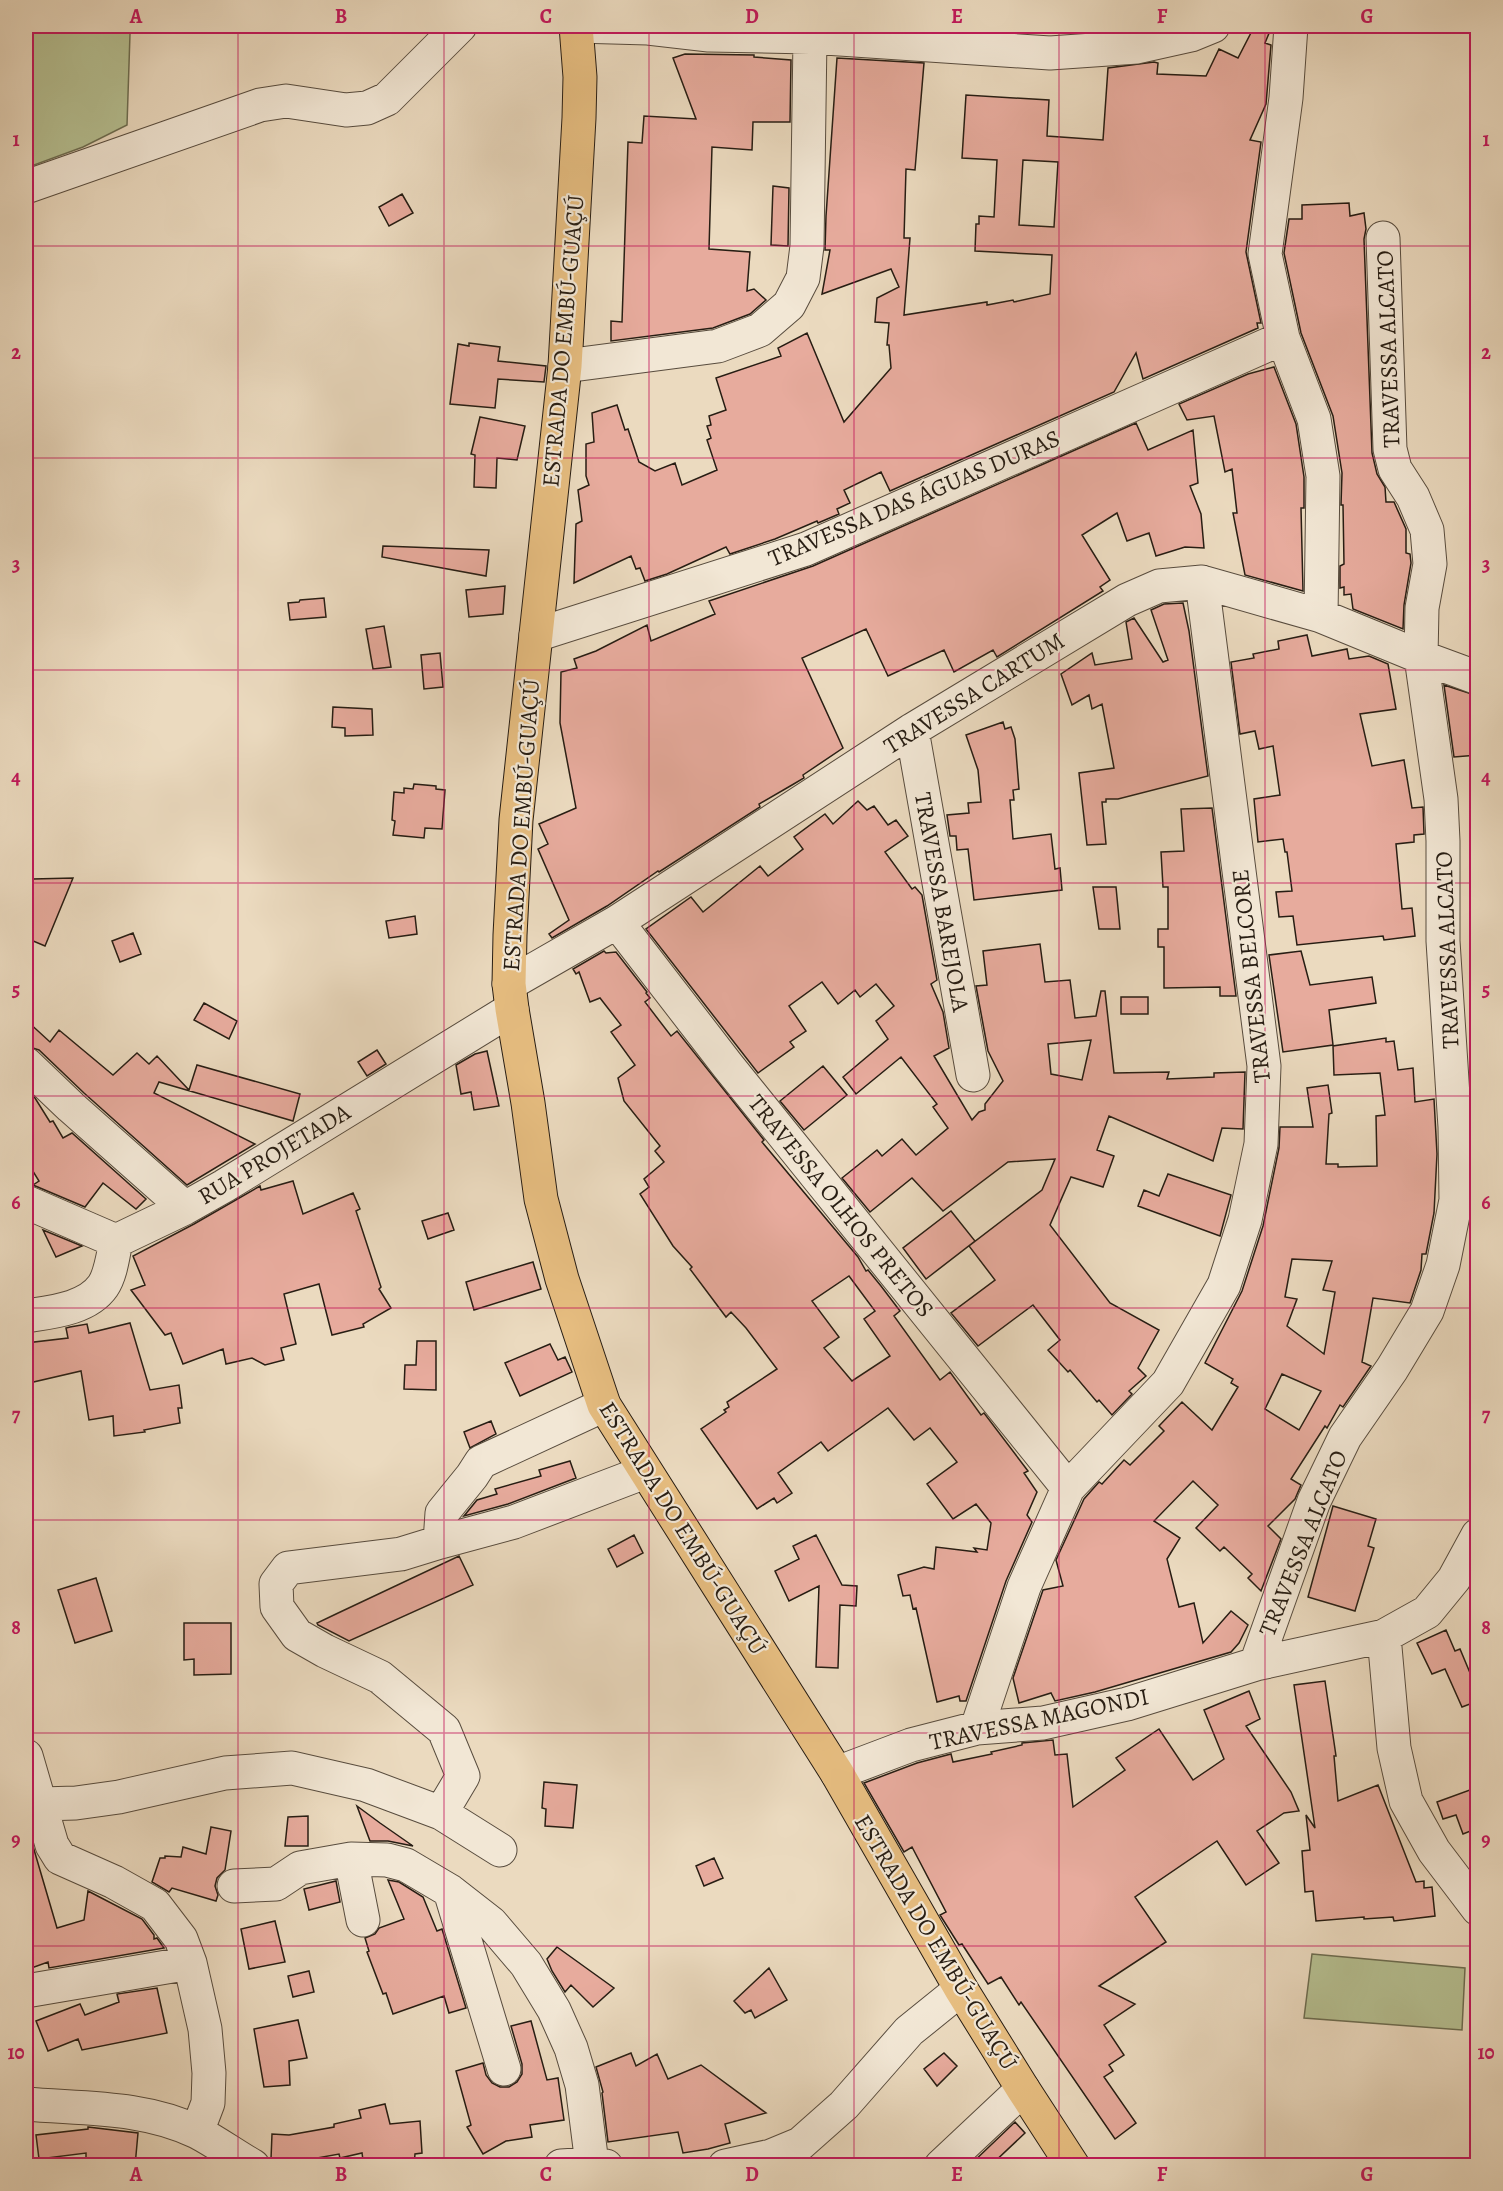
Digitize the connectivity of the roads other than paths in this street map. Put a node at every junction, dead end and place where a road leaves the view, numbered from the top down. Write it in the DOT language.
graph roads {
  1 [pos="460,26"];
  2 [pos="576,26"];
  3 [pos="1213,26"];
  4 [pos="1291,26"];
  5 [pos="648,27"];
  6 [pos="815,31"];
  7 [pos="26,187"];
  8 [pos="1383,238"];
  9 [pos="1283,338"];
  10 [pos="564,366"];
  11 [pos="1202,582"];
  12 [pos="1321,616"];
  13 [pos="536,635"];
  14 [pos="1421,657"];
  15 [pos="1478,678"];
  16 [pos="912,730"];
  17 [pos="617,922"];
  18 [pos="510,996"];
  19 [pos="26,1064"];
  20 [pos="973,1075"];
  21 [pos="26,1202"];
  22 [pos="185,1208"];
  23 [pos="116,1241"];
  24 [pos="26,1316"];
  25 [pos="604,1405"];
  26 [pos="645,1472"];
  27 [pos="1068,1488"];
  28 [pos="1478,1535"];
  29 [pos="440,1542"];
  30 [pos="1384,1636"];
  31 [pos="1256,1664"];
  32 [pos="977,1728"];
  33 [pos="26,1756"];
  34 [pos="837,1773"];
  35 [pos="40,1804"];
  36 [pos="441,1813"];
  37 [pos="500,1850"];
  38 [pos="351,1859"];
  39 [pos="234,1886"];
  40 [pos="450,1891"];
  41 [pos="1478,1909"];
  42 [pos="363,1920"];
  43 [pos="190,1962"];
  44 [pos="961,1989"];
  45 [pos="26,1991"];
  46 [pos="504,2070"];
  47 [pos="1023,2089"];
  48 [pos="26,2103"];
  49 [pos="197,2132"];
  50 [pos="586,2165"];
  51 [pos="252,2166"];
  52 [pos="725,2166"];
  53 [pos="941,2166"];
  54 [pos="1073,2166"];
  1 -- 7 [label="street"];
  2 -- 5 [label="street"];
  2 -- 10 [label="main road, ESTRADA DO EMBÚ-GUAÇÚ"];
  3 -- 6 [label="street"];
  4 -- 9 [label="street"];
  5 -- 6 [label="street"];
  6 -- 10 [label="street"];
  8 -- 14 [label="street, TRAVESSA ALCATO"];
  9 -- 12 [label="street"];
  9 -- 13 [label="street, TRAVESSA DAS ÁGUAS DURAS"];
  10 -- 13 [label="main road, ESTRADA DO EMBÚ-GUAÇÚ"];
  11 -- 12 [label="street, TRAVESSA CARTUM"];
  11 -- 16 [label="street, TRAVESSA CARTUM"];
  11 -- 27 [label="street, TRAVESSA BELCORE"];
  12 -- 14 [label="street, TRAVESSA CARTUM"];
  13 -- 18 [label="main road, ESTRADA DO EMBÚ-GUAÇÚ"];
  14 -- 15 [label="street, TRAVESSA CARTUM"];
  14 -- 31 [label="street, TRAVESSA ALCATO"];
  16 -- 17 [label="street, TRAVESSA CARTUM"];
  16 -- 20 [label="street, TRAVESSA BAREJOLA"];
  17 -- 18 [label="street, TRAVESSA CARTUM"];
  17 -- 27 [label="street, TRAVESSA OLHOS PRETOS"];
  18 -- 22 [label="street, RUA PROJETADA"];
  18 -- 25 [label="main road, ESTRADA DO EMBÚ-GUAÇÚ"];
  19 -- 22 [label="street"];
  21 -- 23 [label="street"];
  22 -- 23 [label="street, RUA PROJETADA"];
  23 -- 24 [label="street"];
  25 -- 26 [label="main road, ESTRADA DO EMBÚ-GUAÇÚ"];
  25 -- 29 [label="street"];
  26 -- 29 [label="street"];
  26 -- 34 [label="main road, ESTRADA DO EMBÚ-GUAÇÚ"];
  27 -- 32 [label="street, TRAVESSA BELCORE"];
  28 -- 30 [label="street, TRAVESSA MAGONDI"];
  29 -- 36 [label="street"];
  30 -- 31 [label="street, TRAVESSA MAGONDI"];
  30 -- 41 [label="street"];
  31 -- 32 [label="street, TRAVESSA MAGONDI"];
  32 -- 34 [label="street, TRAVESSA MAGONDI"];
  33 -- 35 [label="street"];
  34 -- 44 [label="main road, ESTRADA DO EMBÚ-GUAÇÚ"];
  35 -- 36 [label="street"];
  35 -- 43 [label="street"];
  36 -- 37 [label="street"];
  38 -- 39 [label="street"];
  38 -- 40 [label="street"];
  38 -- 42 [label="street"];
  40 -- 46 [label="street"];
  40 -- 50 [label="street"];
  43 -- 45 [label="street"];
  43 -- 49 [label="street"];
  44 -- 47 [label="main road, ESTRADA DO EMBÚ-GUAÇÚ"];
  44 -- 52 [label="street"];
  47 -- 53 [label="street"];
  47 -- 54 [label="main road, ESTRADA DO EMBÚ-GUAÇÚ"];
  48 -- 49 [label="street"];
  49 -- 51 [label="street"];
}
